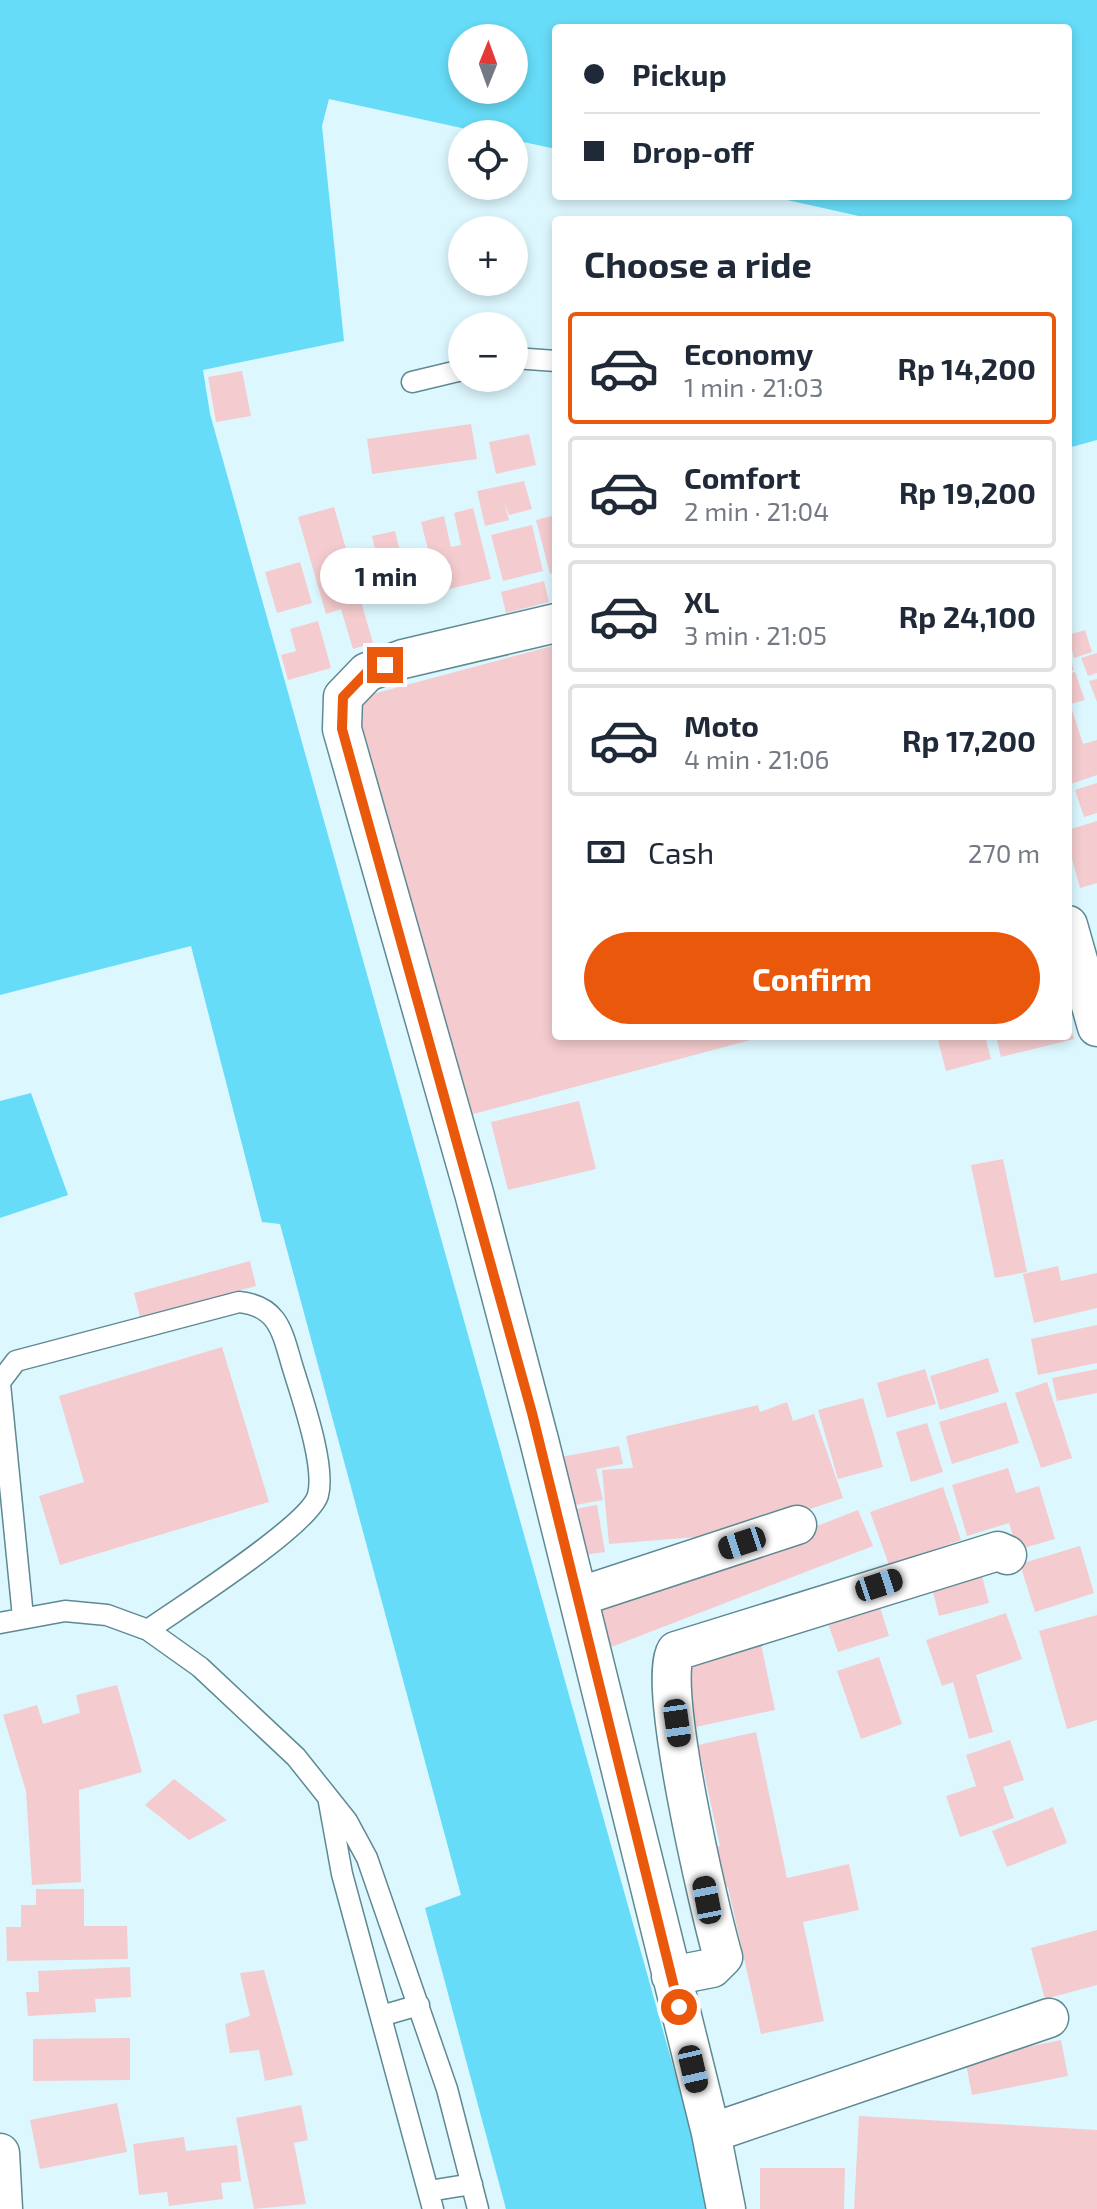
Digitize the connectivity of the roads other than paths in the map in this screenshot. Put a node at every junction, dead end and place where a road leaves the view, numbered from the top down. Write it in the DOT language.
graph roads {
  1 [pos="528,359"];
  2 [pos="552,361"];
  3 [pos="448,373"];
  4 [pos="412,382"];
  5 [pos="552,624"];
  6 [pos="1072,939"];
  7 [pos="1097,1027"];
  8 [pos="0,1383"];
  9 [pos="797,1525"];
  10 [pos="1007,1555"];
  11 [pos="578,1597"];
  12 [pos="23,1617"];
  13 [pos="0,1623"];
  14 [pos="148,1630"];
  15 [pos="329,1802"];
  16 [pos="671,1976"];
  17 [pos="419,2005"];
  18 [pos="381,2016"];
  19 [pos="1049,2018"];
  20 [pos="711,2133"];
  21 [pos="0,2153"];
  22 [pos="472,2184"];
  23 [pos="431,2200"];
  24 [pos="3,2209"];
  25 [pos="478,2209"];
  26 [pos="726,2209"];
  1 -- 2 [label="lane"];
  3 -- 4 [label="lane"];
  5 -- 11 [label="street"];
  6 -- 7 [label="street"];
  8 -- 12 [label="lane"];
  8 -- 14 [label="lane"];
  9 -- 11 [label="street"];
  10 -- 16 [label="street"];
  11 -- 16 [label="street"];
  12 -- 13 [label="lane"];
  12 -- 14 [label="lane"];
  14 -- 15 [label="lane"];
  15 -- 17 [label="lane"];
  15 -- 18 [label="lane"];
  16 -- 20 [label="street"];
  17 -- 18 [label="lane"];
  17 -- 22 [label="lane"];
  18 -- 23 [label="lane"];
  19 -- 20 [label="street"];
  20 -- 26 [label="street"];
  21 -- 24 [label="street"];
  22 -- 23 [label="lane"];
  22 -- 25 [label="lane"];
}
